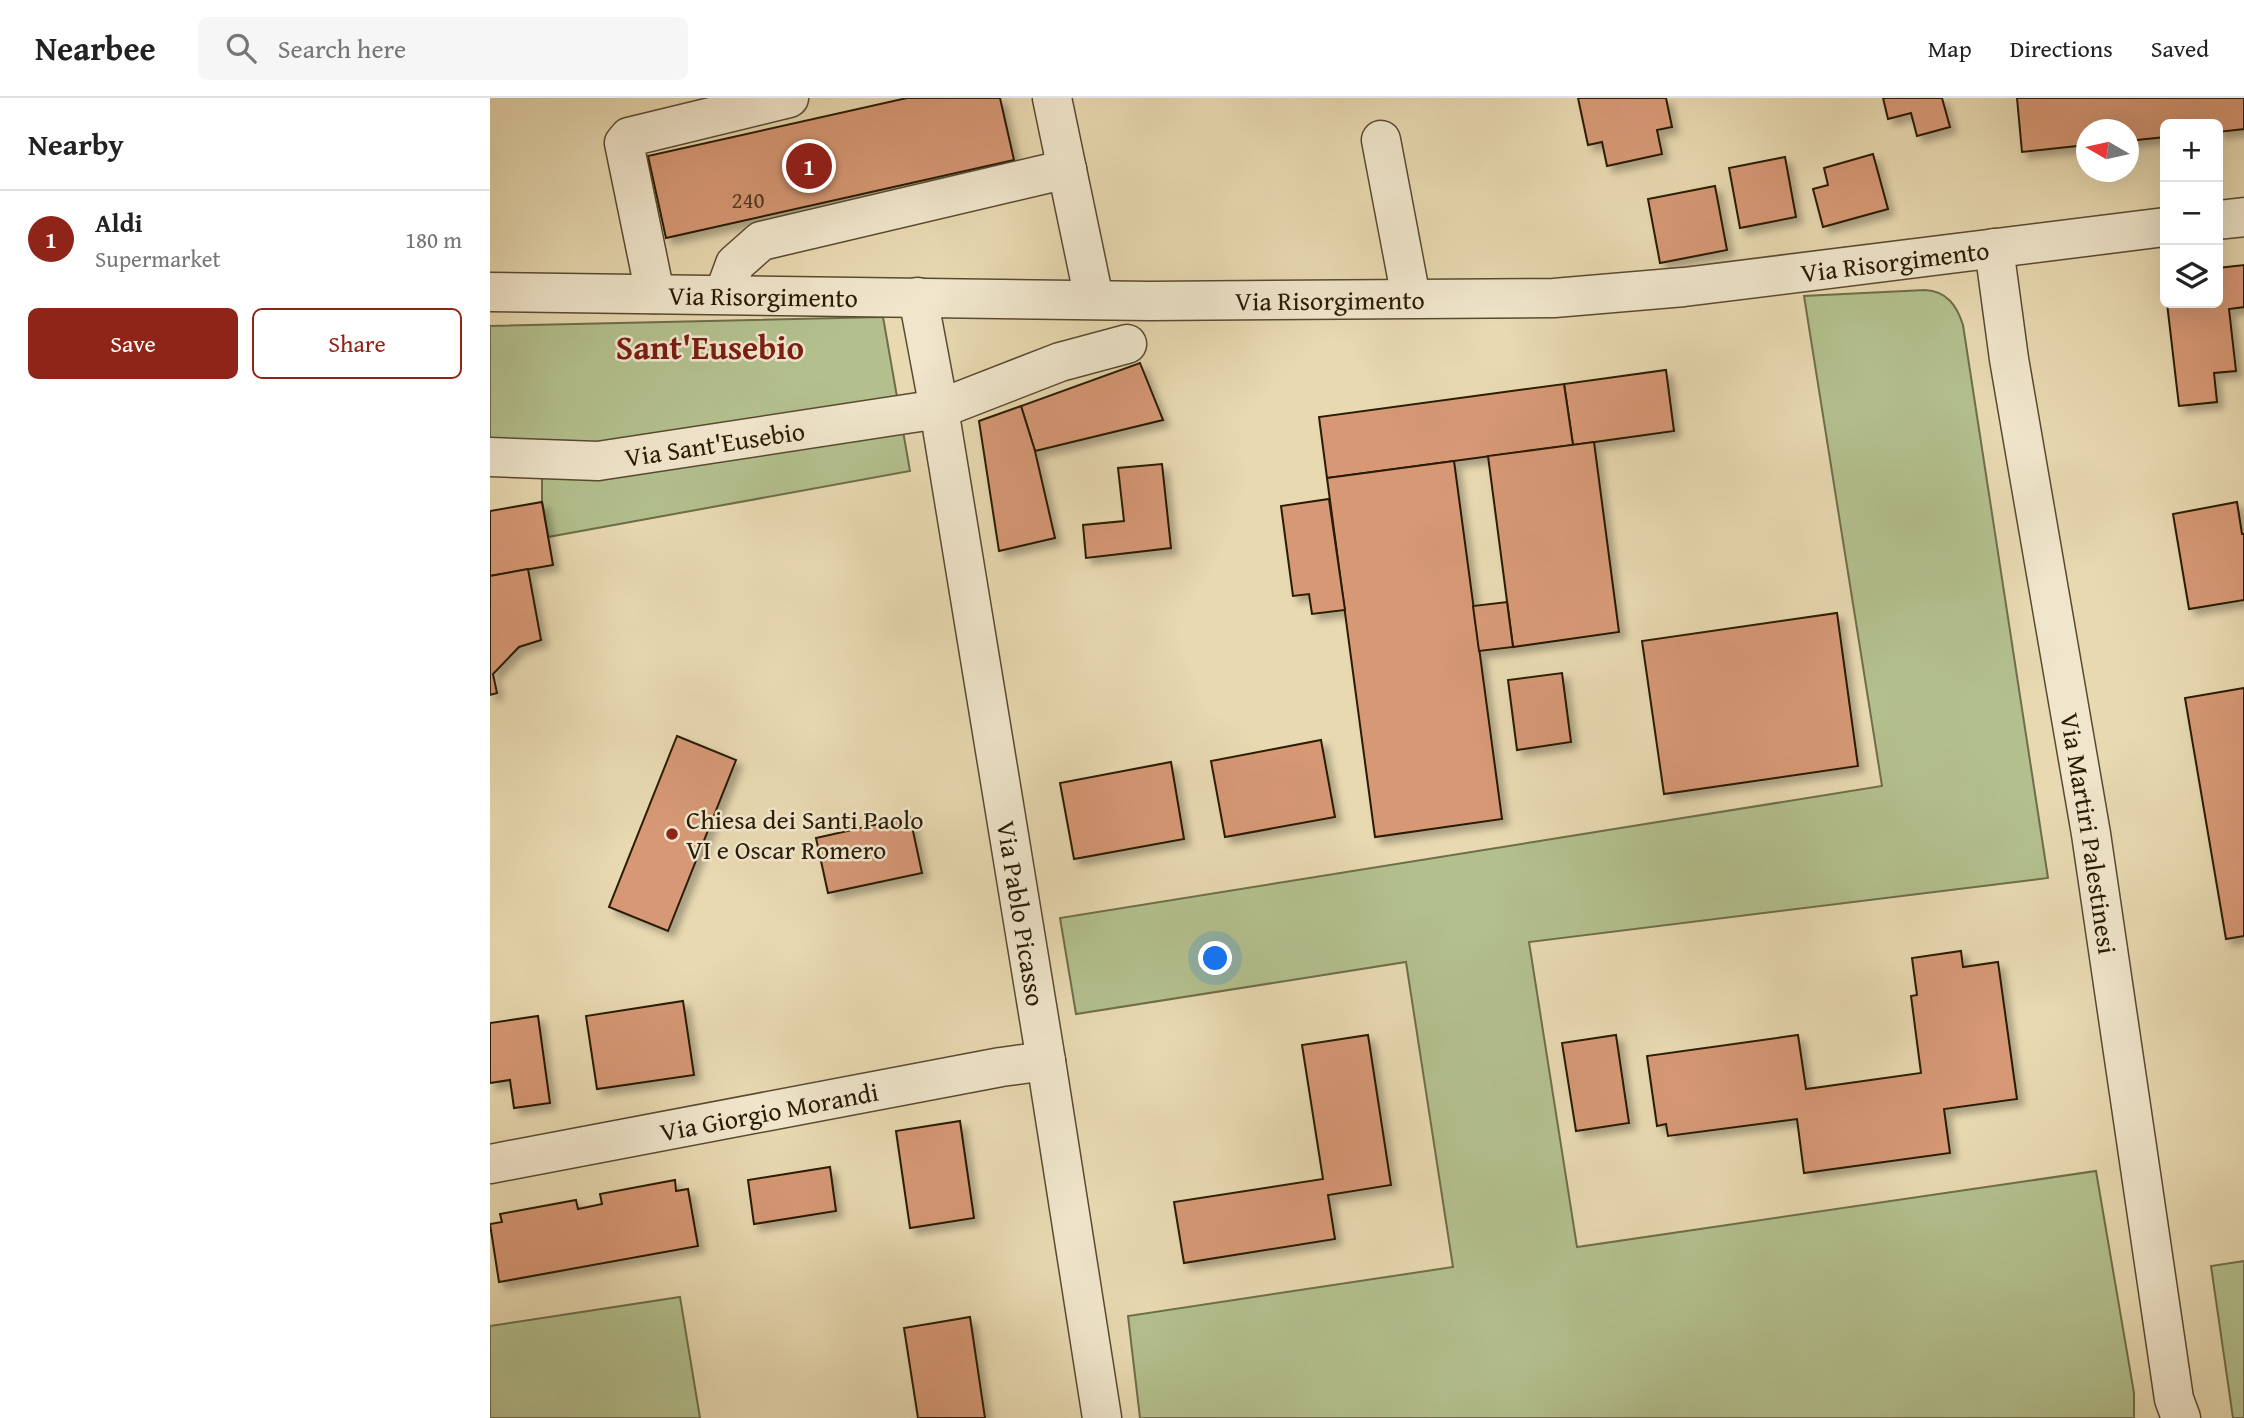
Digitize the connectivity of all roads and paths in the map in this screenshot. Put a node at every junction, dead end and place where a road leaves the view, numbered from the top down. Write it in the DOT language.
graph roads {
  1 [pos="789,98"];
  2 [pos="1052,98"];
  3 [pos="1381,139"];
  4 [pos="1067,169"];
  5 [pos="2244,217"];
  6 [pos="2223,219"];
  7 [pos="2160,228"];
  8 [pos="1994,248"];
  9 [pos="490,292"];
  10 [pos="655,294"];
  11 [pos="724,294"];
  12 [pos="918,297"];
  13 [pos="1411,298"];
  14 [pos="1094,299"];
  15 [pos="1127,344"];
  16 [pos="939,409"];
  17 [pos="490,457"];
  18 [pos="1046,1061"];
  19 [pos="490,1164"];
  20 [pos="1102,1418"];
  21 [pos="2181,1418"];
  1 -- 10 [label="street"];
  2 -- 4 [label="street"];
  3 -- 13 [label="street"];
  4 -- 11 [label="street"];
  4 -- 14 [label="street"];
  5 -- 6 [label="street"];
  7 -- 8 [label="street, Via Risorgimento"];
  8 -- 13 [label="street, Via Risorgimento"];
  8 -- 21 [label="street, Via Martiri Palestinesi"];
  9 -- 10 [label="street, Via Risorgimento"];
  10 -- 11 [label="street, Via Risorgimento"];
  11 -- 12 [label="street, Via Risorgimento"];
  12 -- 14 [label="street, Via Risorgimento"];
  12 -- 16 [label="street"];
  13 -- 14 [label="street, Via Risorgimento"];
  15 -- 16 [label="street, Via Sant'Eusebio"];
  16 -- 17 [label="street, Via Sant'Eusebio"];
  16 -- 18 [label="street, Via Pablo Picasso"];
  18 -- 19 [label="street, Via Giorgio Morandi"];
  18 -- 20 [label="street, Via Pablo Picasso"];
}
